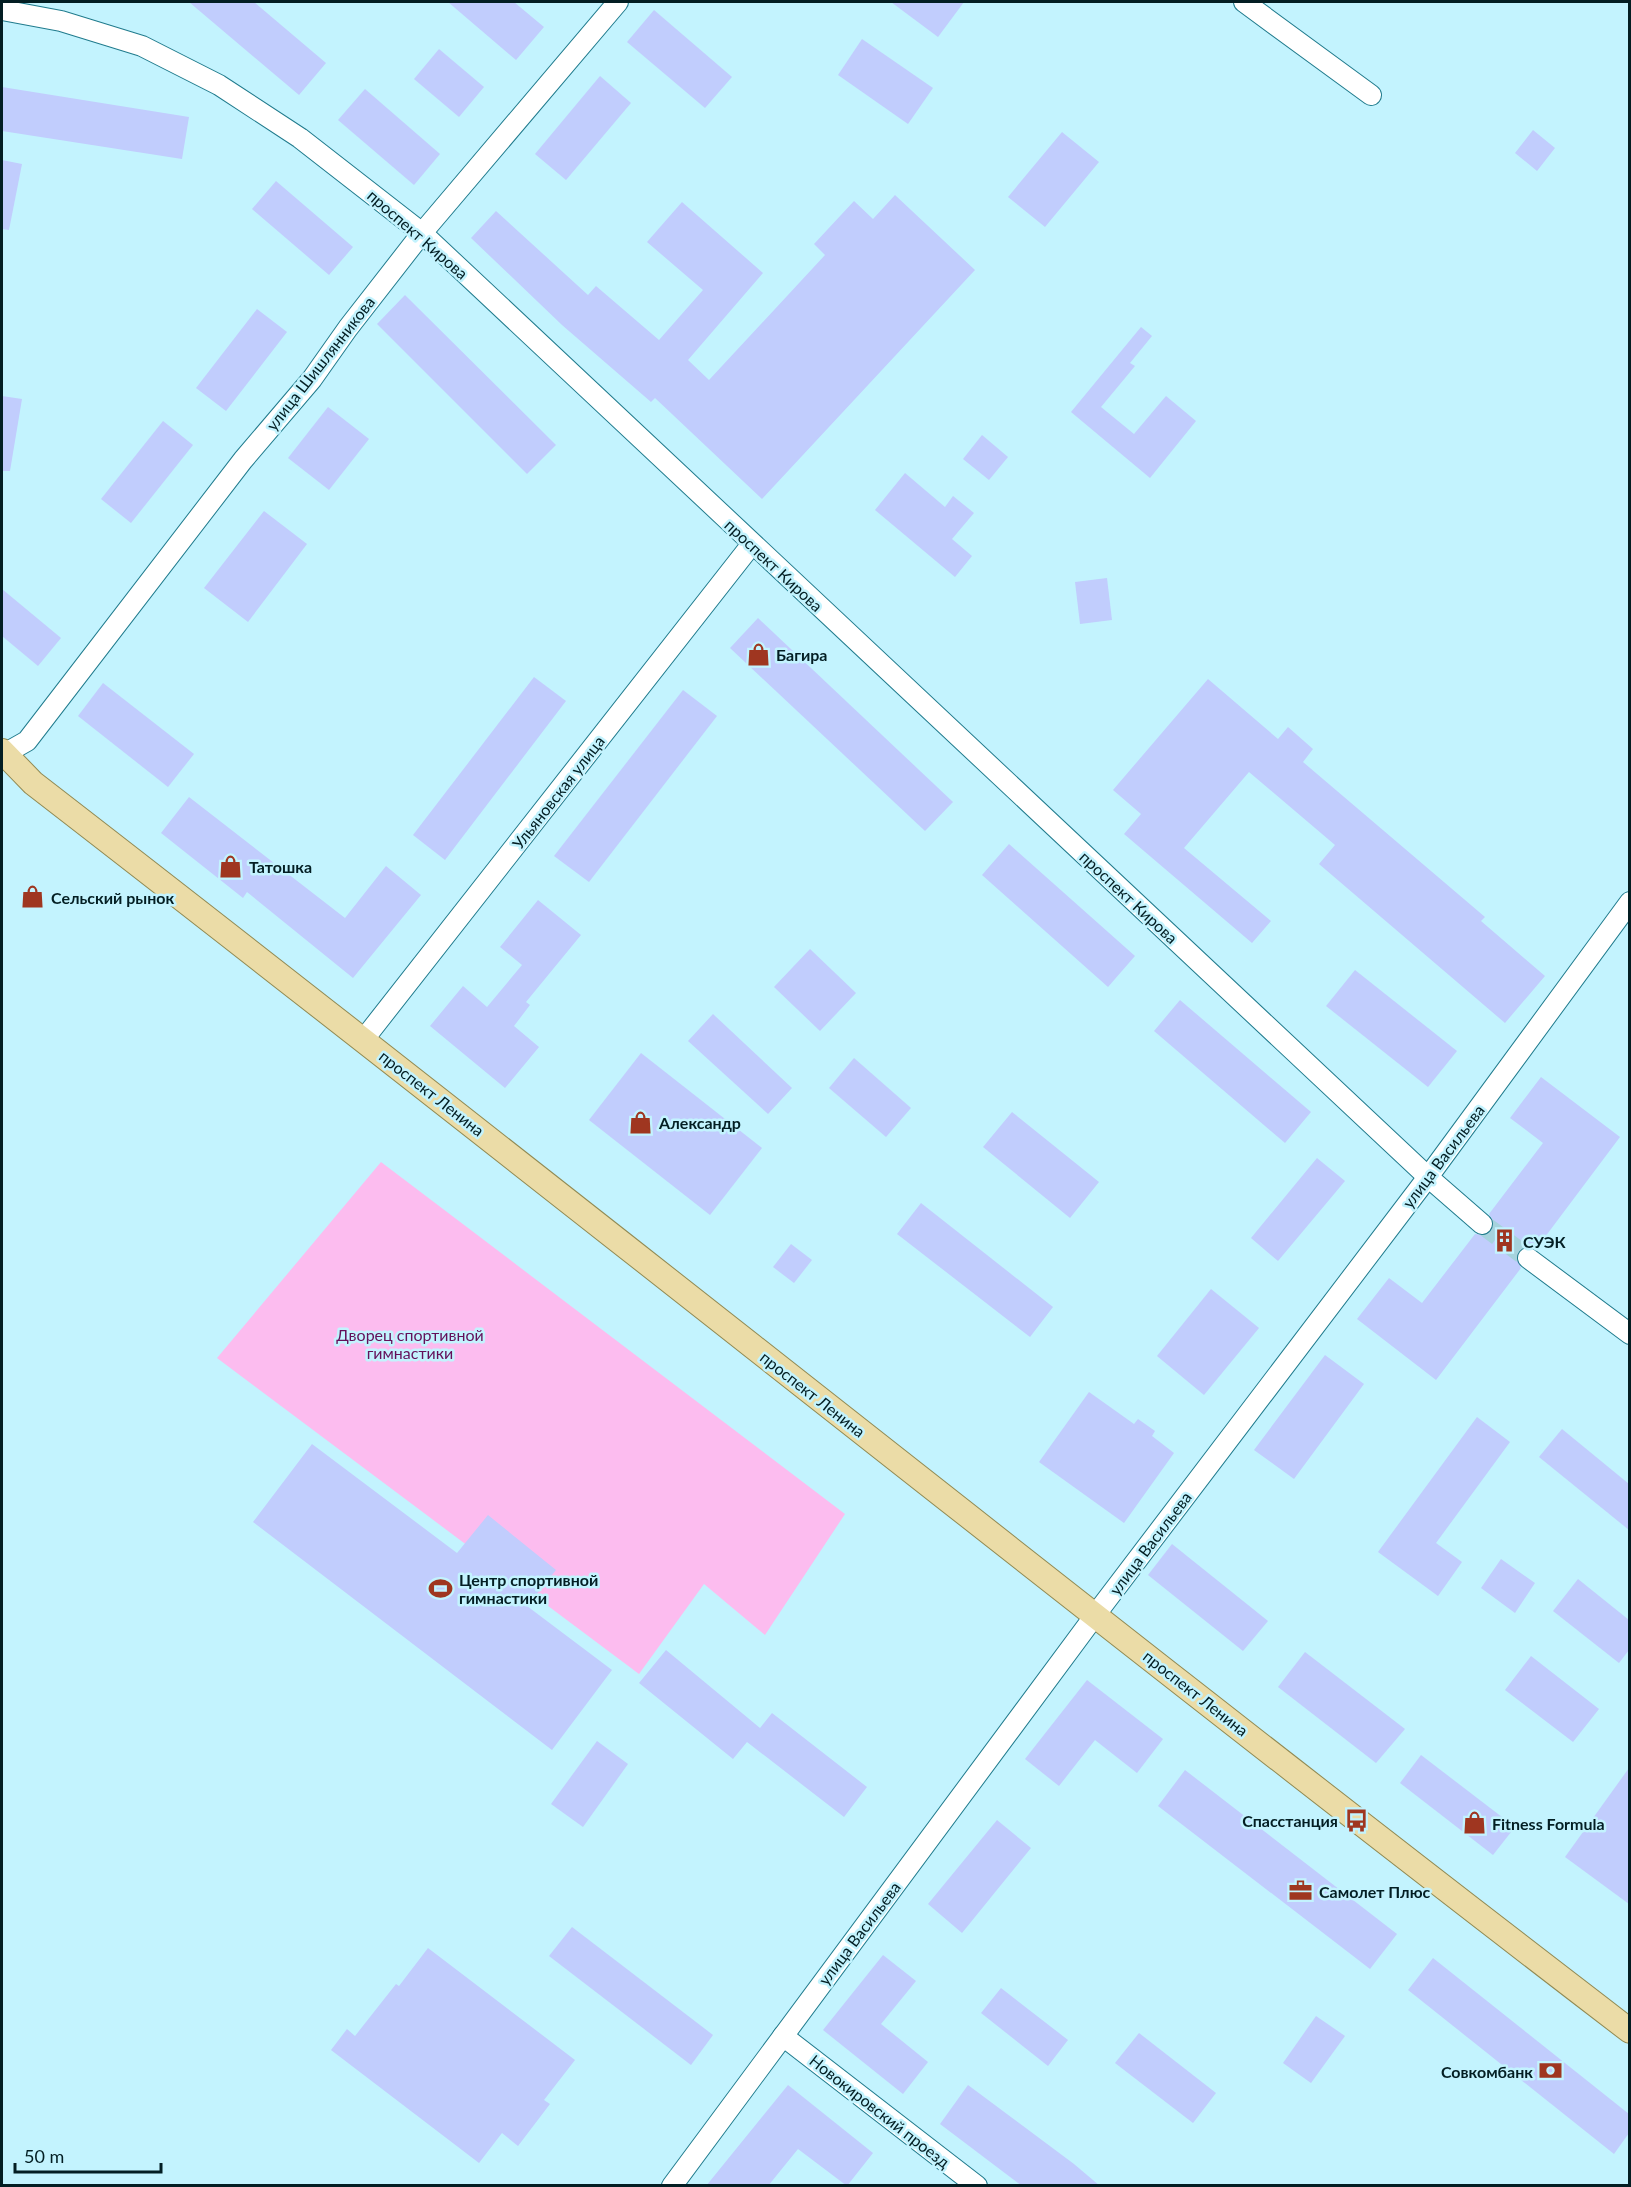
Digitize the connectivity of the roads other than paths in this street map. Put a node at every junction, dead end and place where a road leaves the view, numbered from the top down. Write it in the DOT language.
graph roads {
  1 [pos="618,2"];
  2 [pos="1244,2"];
  3 [pos="2,10"];
  4 [pos="1371,95"];
  5 [pos="422,233"];
  6 [pos="752,544"];
  7 [pos="3,752"];
  8 [pos="2,779"];
  9 [pos="33,783"];
  10 [pos="1629,902"];
  11 [pos="364,1039"];
  12 [pos="1428,1177"];
  13 [pos="1482,1224"];
  14 [pos="1528,1258"];
  15 [pos="1629,1334"];
  16 [pos="1096,1614"];
  17 [pos="1629,2031"];
  18 [pos="783,2036"];
  19 [pos="672,2186"];
  20 [pos="977,2186"];
  1 -- 5 [label="street, улица Шишлянникова"];
  2 -- 4 [label="street"];
  3 -- 5 [label="street, проспект Кирова"];
  5 -- 6 [label="street, проспект Кирова"];
  5 -- 7 [label="street, улица Шишлянникова"];
  6 -- 11 [label="street, Ульяновская улица"];
  6 -- 12 [label="street, проспект Кирова"];
  7 -- 9 [label="main road, проспект Ленина"];
  8 -- 9 [label="main road"];
  9 -- 11 [label="main road, проспект Ленина"];
  10 -- 12 [label="street, улица Васильева"];
  11 -- 16 [label="main road, проспект Ленина"];
  12 -- 13 [label="street, проспект Кирова"];
  12 -- 16 [label="street, улица Васильева"];
  14 -- 15 [label="street"];
  16 -- 17 [label="main road, проспект Ленина"];
  16 -- 18 [label="street, улица Васильева"];
  18 -- 19 [label="street, улица Васильева"];
  18 -- 20 [label="street, Новокировский проезд"];
}
